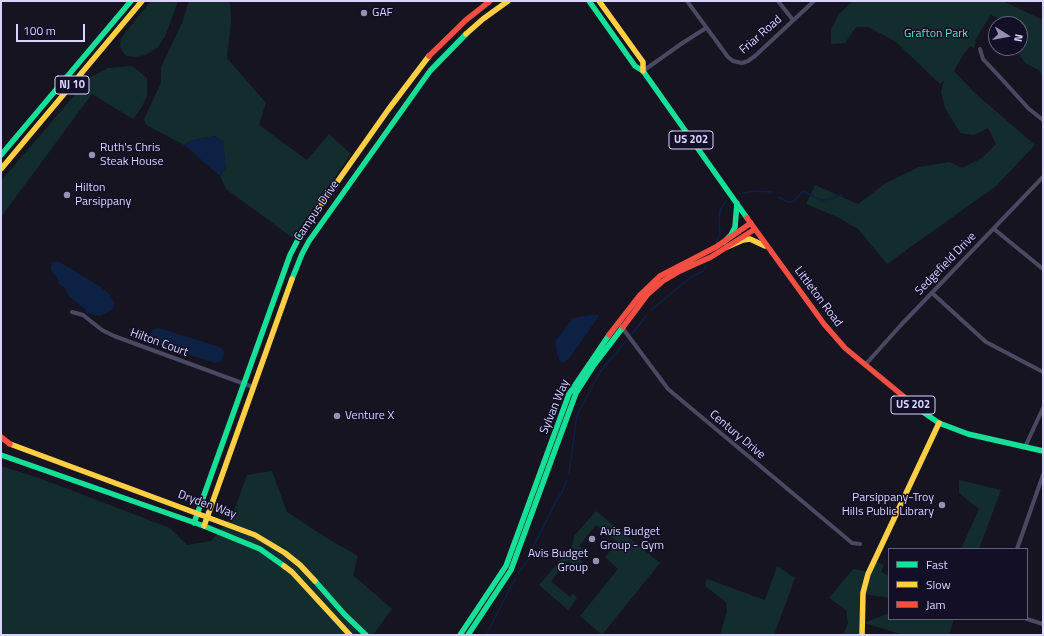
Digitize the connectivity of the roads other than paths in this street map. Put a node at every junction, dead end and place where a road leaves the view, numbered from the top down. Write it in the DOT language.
graph roads {
  1 [pos="131,1"];
  2 [pos="142,1"];
  3 [pos="490,1"];
  4 [pos="508,1"];
  5 [pos="589,1"];
  6 [pos="599,1"];
  7 [pos="687,1"];
  8 [pos="778,1"];
  9 [pos="814,1"];
  10 [pos="793,20"];
  11 [pos="706,28"];
  12 [pos="980,49"];
  13 [pos="643,71"];
  14 [pos="1043,120"];
  15 [pos="1,155"];
  16 [pos="1,169"];
  17 [pos="1043,177"];
  18 [pos="737,203"];
  19 [pos="751,223"];
  20 [pos="755,229"];
  21 [pos="994,229"];
  22 [pos="726,244"];
  23 [pos="768,248"];
  24 [pos="1043,269"];
  25 [pos="932,293"];
  26 [pos="72,312"];
  27 [pos="621,325"];
  28 [pos="865,365"];
  29 [pos="1043,372"];
  30 [pos="244,384"];
  31 [pos="253,387"];
  32 [pos="1043,408"];
  33 [pos="939,423"];
  34 [pos="1,437"];
  35 [pos="1,442"];
  36 [pos="10,444"];
  37 [pos="1025,447"];
  38 [pos="1043,451"];
  39 [pos="1,455"];
  40 [pos="1043,475"];
  41 [pos="198,513"];
  42 [pos="207,516"];
  43 [pos="194,523"];
  44 [pos="204,526"];
  45 [pos="860,544"];
  46 [pos="1017,548"];
  47 [pos="1028,619"];
  48 [pos="1043,624"];
  49 [pos="350,635"];
  50 [pos="366,635"];
  51 [pos="460,635"];
  52 [pos="468,635"];
  53 [pos="862,635"];
  1 -- 15 [label="main road, NJ 10"];
  2 -- 16 [label="main road, NJ 10"];
  3 -- 30 [label="main road, Campus Drive"];
  4 -- 31 [label="main road, Campus Drive"];
  5 -- 13 [label="main road, Littleton Road / US 202"];
  6 -- 13 [label="main road, Littleton Road / US 202"];
  7 -- 11 [label="street"];
  8 -- 10 [label="street"];
  9 -- 10 [label="street, Friar Road"];
  10 -- 11 [label="street, Friar Road"];
  11 -- 13 [label="street"];
  12 -- 14 [label="street"];
  13 -- 18 [label="main road, Littleton Road / US 202"];
  17 -- 21 [label="street, Sedgefield Drive"];
  18 -- 19 [label="main road, Littleton Road / US 202"];
  18 -- 22 [label="main road"];
  19 -- 20 [label="main road, Littleton Road / US 202"];
  19 -- 22 [label="main road, Sylvan Way"];
  20 -- 22 [label="main road, Sylvan Way"];
  20 -- 23 [label="main road, Littleton Road / US 202"];
  21 -- 24 [label="street"];
  21 -- 25 [label="street, Sedgefield Drive"];
  22 -- 23 [label="main road"];
  22 -- 27 [label="main road, Sylvan Way"];
  23 -- 28 [label="main road, Littleton Road / US 202"];
  25 -- 28 [label="street, Sedgefield Drive"];
  25 -- 29 [label="street"];
  26 -- 30 [label="street, Hilton Court"];
  27 -- 45 [label="street, Century Drive"];
  27 -- 51 [label="main road, Sylvan Way"];
  27 -- 52 [label="main road, Sylvan Way"];
  28 -- 33 [label="main road, Littleton Road / US 202"];
  30 -- 31 [label="street, Hilton Court"];
  30 -- 41 [label="main road, Campus Drive"];
  31 -- 42 [label="main road, Campus Drive"];
  32 -- 37 [label="street"];
  33 -- 37 [label="main road, Littleton Road / US 202"];
  33 -- 53 [label="main road"];
  34 -- 36 [label="main road"];
  35 -- 36 [label="main road"];
  36 -- 41 [label="main road, Dryden Way"];
  37 -- 38 [label="main road, Littleton Road / US 202"];
  39 -- 43 [label="main road, Dryden Way"];
  40 -- 46 [label="street"];
  41 -- 42 [label="main road, Dryden Way"];
  41 -- 43 [label="main road, Campus Drive"];
  42 -- 44 [label="main road, Campus Drive"];
  42 -- 50 [label="main road, Dryden Way"];
  43 -- 44 [label="main road, Dryden Way"];
  44 -- 49 [label="main road, Dryden Way"];
  47 -- 48 [label="street"];
}
